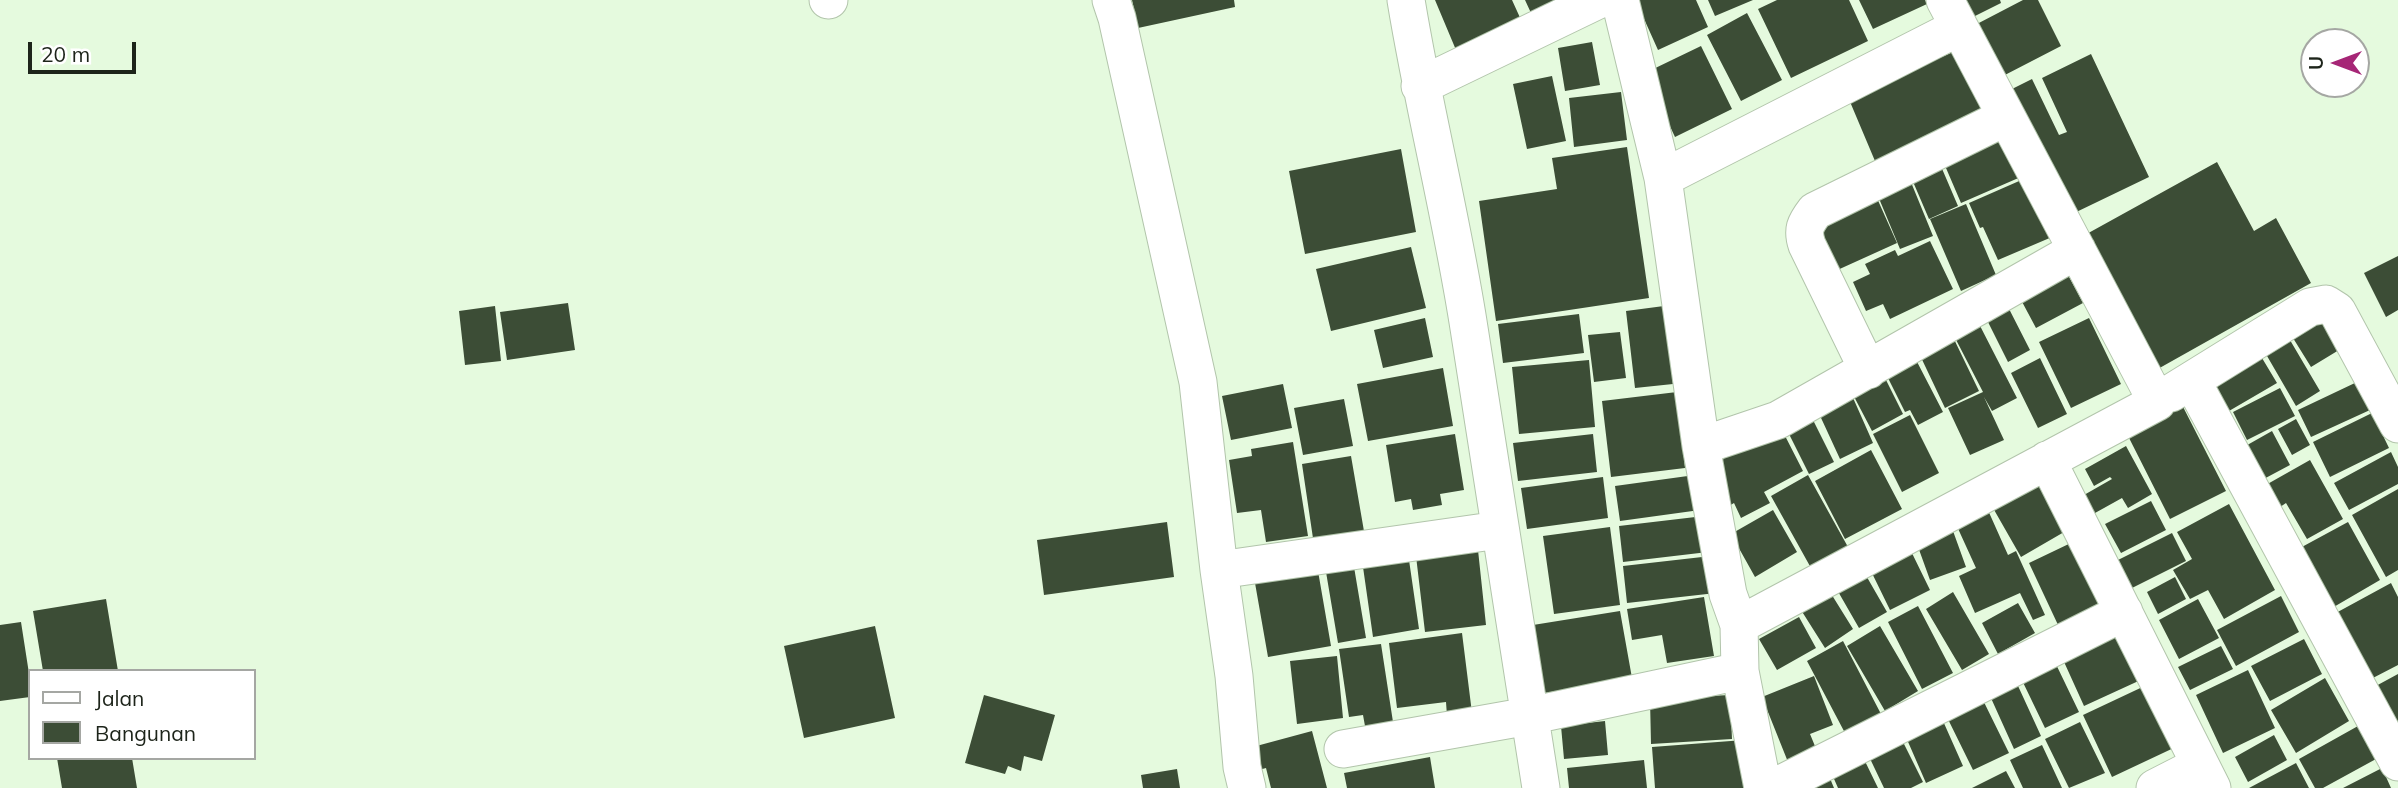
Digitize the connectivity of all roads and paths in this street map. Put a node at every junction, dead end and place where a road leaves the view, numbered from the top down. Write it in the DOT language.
graph roads {
  1 [pos="1111,0"];
  2 [pos="1406,0"];
  3 [pos="1598,0"];
  4 [pos="1620,0"];
  5 [pos="1952,13"];
  6 [pos="1420,86"];
  7 [pos="2006,117"];
  8 [pos="1663,178"];
  9 [pos="2077,250"];
  10 [pos="1868,370"];
  11 [pos="2192,381"];
  12 [pos="2157,402"];
  13 [pos="2398,424"];
  14 [pos="1701,446"];
  15 [pos="2047,460"];
  16 [pos="1499,530"];
  17 [pos="1219,570"];
  18 [pos="2124,612"];
  19 [pos="1739,625"];
  20 [pos="1740,671"];
  21 [pos="1529,716"];
  22 [pos="1343,749"];
  23 [pos="2398,762"];
  24 [pos="2206,776"];
  25 [pos="1247,788"];
  26 [pos="1541,788"];
  27 [pos="1763,788"];
  28 [pos="1773,788"];
  29 [pos="2155,788"];
  1 -- 17 [label="street"];
  2 -- 6 [label="street"];
  3 -- 6 [label="street"];
  4 -- 8 [label="street"];
  5 -- 7 [label="street"];
  5 -- 8 [label="street"];
  6 -- 16 [label="street"];
  7 -- 9 [label="street"];
  7 -- 10 [label="street"];
  8 -- 14 [label="street"];
  9 -- 10 [label="street"];
  9 -- 12 [label="street"];
  10 -- 14 [label="street"];
  11 -- 12 [label="street"];
  11 -- 13 [label="street"];
  11 -- 23 [label="street"];
  12 -- 15 [label="street"];
  14 -- 19 [label="street"];
  15 -- 18 [label="street"];
  15 -- 19 [label="street"];
  16 -- 17 [label="street"];
  16 -- 21 [label="street"];
  17 -- 25 [label="street"];
  18 -- 24 [label="street"];
  18 -- 28 [label="street"];
  19 -- 20 [label="street"];
  20 -- 21 [label="street"];
  20 -- 27 [label="street"];
  21 -- 22 [label="street"];
  21 -- 26 [label="street"];
  24 -- 29 [label="street"];
}
